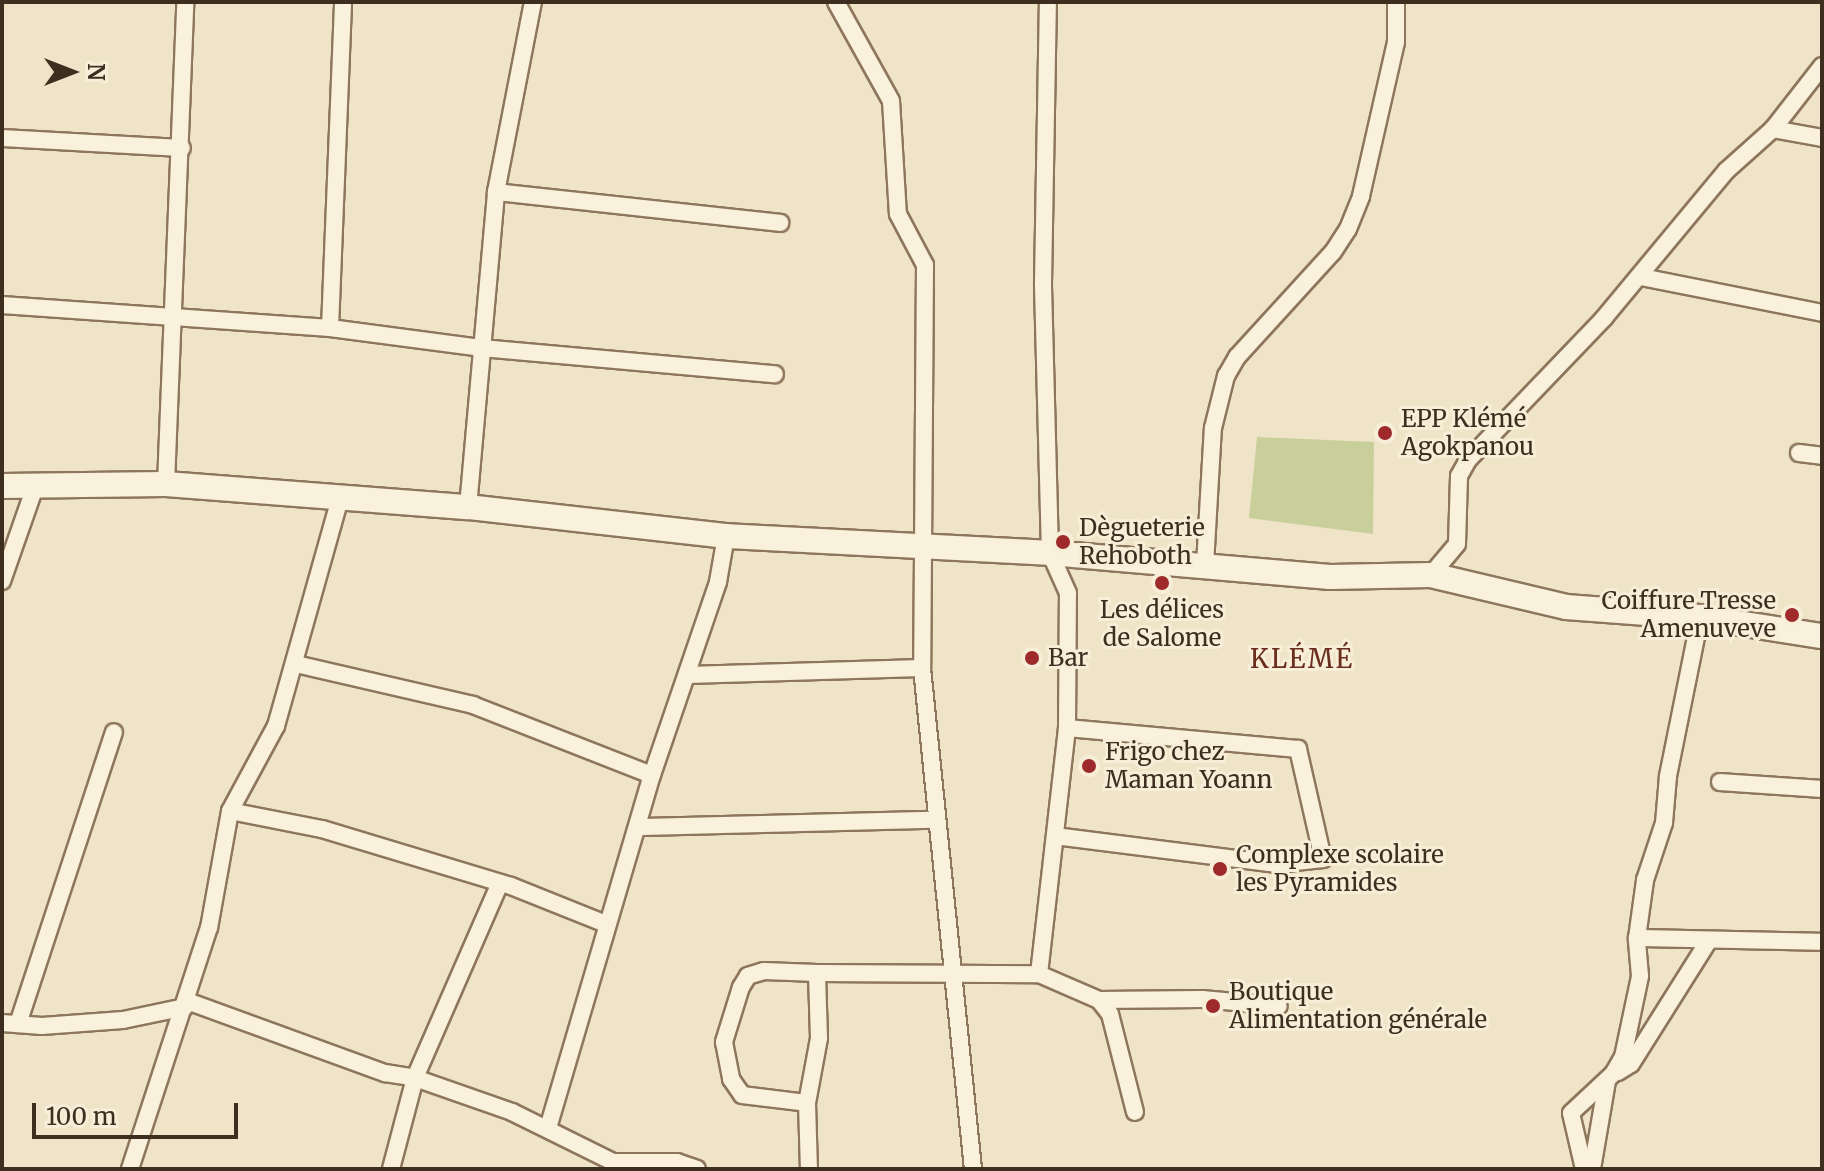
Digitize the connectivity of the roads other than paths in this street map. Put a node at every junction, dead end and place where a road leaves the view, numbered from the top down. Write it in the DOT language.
graph roads {
  1 [pos="185,2"];
  2 [pos="343,2"];
  3 [pos="533,2"];
  4 [pos="836,2"];
  5 [pos="1048,2"];
  6 [pos="1396,2"];
  7 [pos="1822,66"];
  8 [pos="1773,129"];
  9 [pos="2,138"];
  10 [pos="1822,138"];
  11 [pos="182,148"];
  12 [pos="496,192"];
  13 [pos="780,223"];
  14 [pos="1641,277"];
  15 [pos="2,305"];
  16 [pos="1822,313"];
  17 [pos="173,315"];
  18 [pos="330,328"];
  19 [pos="481,348"];
  20 [pos="775,374"];
  21 [pos="1799,453"];
  22 [pos="1822,456"];
  23 [pos="36,484"];
  24 [pos="166,484"];
  25 [pos="2,486"];
  26 [pos="340,499"];
  27 [pos="468,507"];
  28 [pos="726,536"];
  29 [pos="922,549"];
  30 [pos="1050,553"];
  31 [pos="1205,565"];
  32 [pos="1431,575"];
  33 [pos="2,581"];
  34 [pos="1700,617"];
  35 [pos="1822,636"];
  36 [pos="296,664"];
  37 [pos="922,668"];
  38 [pos="687,675"];
  39 [pos="1067,728"];
  40 [pos="114,732"];
  41 [pos="652,775"];
  42 [pos="1720,782"];
  43 [pos="1822,789"];
  44 [pos="230,811"];
  45 [pos="935,820"];
  46 [pos="641,827"];
  47 [pos="1055,836"];
  48 [pos="500,883"];
  49 [pos="606,924"];
  50 [pos="1637,938"];
  51 [pos="1709,940"];
  52 [pos="1822,942"];
  53 [pos="952,971"];
  54 [pos="817,973"];
  55 [pos="1039,974"];
  56 [pos="1099,1000"];
  57 [pos="186,1004"];
  58 [pos="1279,1006"];
  59 [pos="10,1023"];
  60 [pos="415,1078"];
  61 [pos="1610,1078"];
  62 [pos="807,1103"];
  63 [pos="1135,1112"];
  64 [pos="548,1128"];
  65 [pos="130,1169"];
  66 [pos="391,1169"];
  67 [pos="697,1169"];
  68 [pos="809,1169"];
  69 [pos="973,1169"];
  70 [pos="1584,1169"];
  71 [pos="1592,1169"];
  1 -- 11 [label="street"];
  2 -- 18 [label="street"];
  3 -- 12 [label="street"];
  4 -- 29 [label="street"];
  5 -- 30 [label="street"];
  6 -- 31 [label="street"];
  7 -- 8 [label="street"];
  8 -- 10 [label="street"];
  8 -- 14 [label="street"];
  9 -- 11 [label="street"];
  11 -- 17 [label="street"];
  12 -- 13 [label="street"];
  12 -- 19 [label="street"];
  14 -- 16 [label="street"];
  14 -- 32 [label="street"];
  15 -- 17 [label="street"];
  17 -- 18 [label="street"];
  17 -- 24 [label="street"];
  18 -- 19 [label="street"];
  19 -- 20 [label="street"];
  19 -- 27 [label="street"];
  21 -- 22 [label="street"];
  23 -- 24 [label="street"];
  23 -- 25 [label="street"];
  23 -- 33 [label="street"];
  24 -- 26 [label="street"];
  26 -- 27 [label="street"];
  26 -- 36 [label="street"];
  27 -- 28 [label="street"];
  28 -- 29 [label="street"];
  28 -- 38 [label="street"];
  29 -- 30 [label="street"];
  29 -- 37 [label="street"];
  30 -- 31 [label="street"];
  30 -- 39 [label="street"];
  31 -- 32 [label="street"];
  32 -- 34 [label="street"];
  34 -- 35 [label="street"];
  34 -- 50 [label="street"];
  36 -- 41 [label="street"];
  36 -- 44 [label="street"];
  37 -- 38 [label="street"];
  37 -- 45 [label="street"];
  38 -- 41 [label="street"];
  39 -- 47 [label="street"];
  39 -- 47 [label="street"];
  40 -- 59 [label="street"];
  41 -- 46 [label="street"];
  42 -- 43 [label="street"];
  44 -- 48 [label="street"];
  44 -- 57 [label="street"];
  45 -- 46 [label="street"];
  45 -- 53 [label="street"];
  46 -- 49 [label="street"];
  47 -- 55 [label="street"];
  48 -- 49 [label="street"];
  48 -- 60 [label="street"];
  49 -- 64 [label="street"];
  50 -- 51 [label="street"];
  50 -- 61 [label="street"];
  51 -- 52 [label="street"];
  51 -- 61 [label="street"];
  53 -- 54 [label="street"];
  53 -- 55 [label="street"];
  53 -- 69 [label="street"];
  54 -- 62 [label="street"];
  54 -- 62 [label="street"];
  55 -- 56 [label="street"];
  56 -- 58 [label="street"];
  56 -- 63 [label="street"];
  57 -- 59 [label="street"];
  57 -- 60 [label="street"];
  57 -- 65 [label="street"];
  60 -- 64 [label="street"];
  60 -- 66 [label="street"];
  61 -- 70 [label="street"];
  61 -- 71 [label="street"];
  62 -- 68 [label="street"];
  64 -- 67 [label="street"];
}
